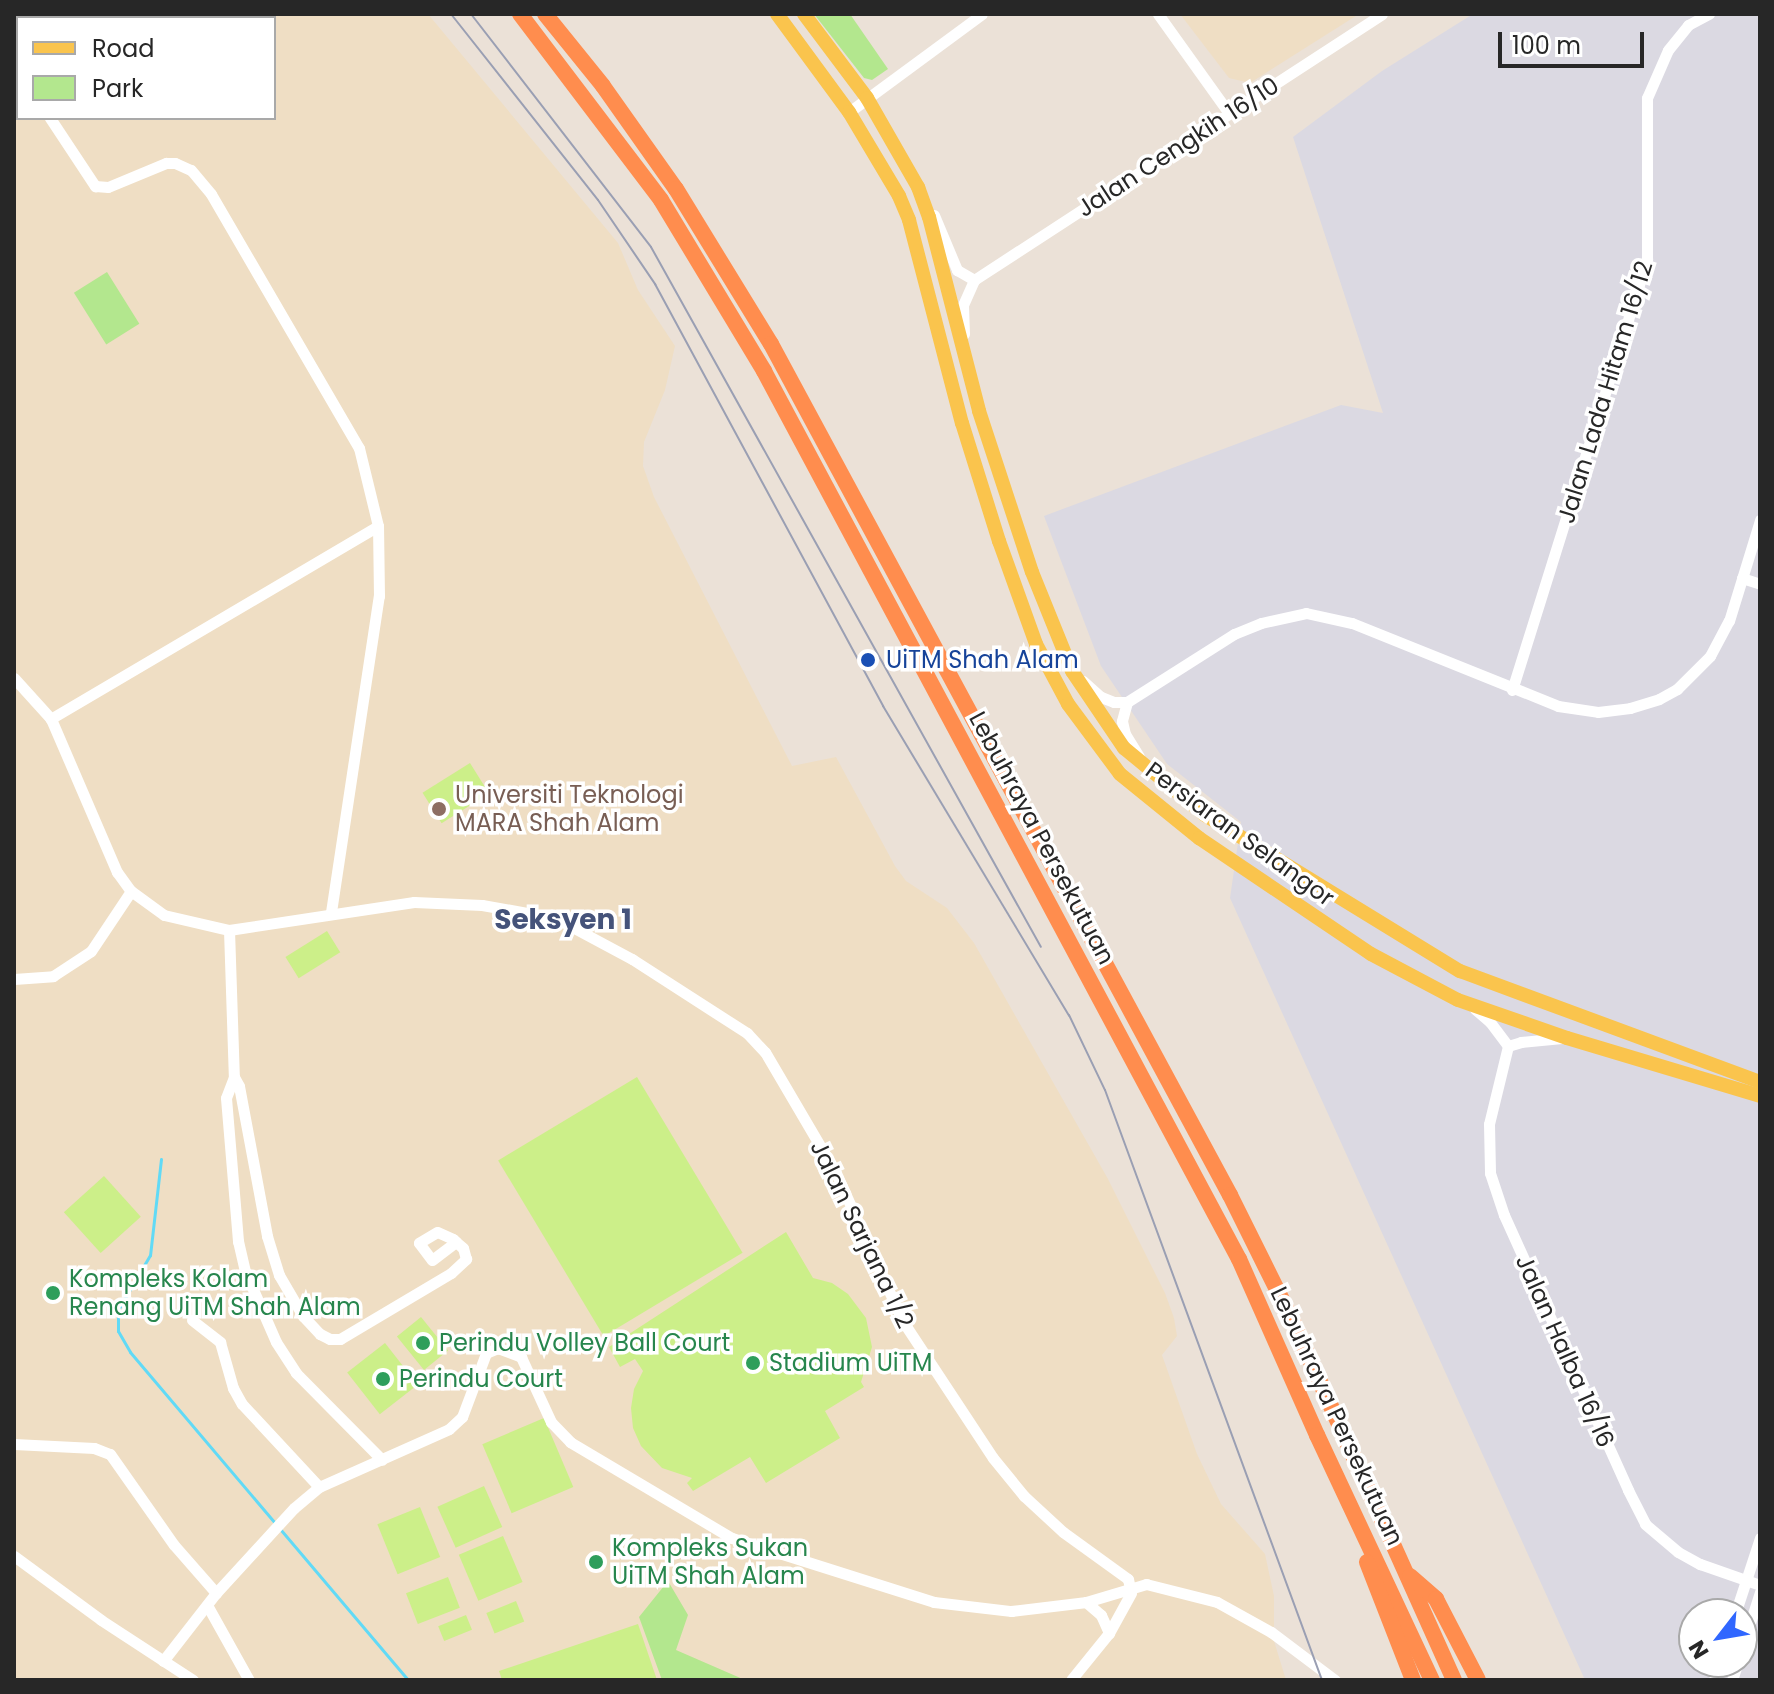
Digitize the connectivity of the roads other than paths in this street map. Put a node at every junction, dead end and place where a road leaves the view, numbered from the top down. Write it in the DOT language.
graph roads {
  1 [pos="520,14"];
  2 [pos="545,14"];
  3 [pos="777,14"];
  4 [pos="804,14"];
  5 [pos="982,14"];
  6 [pos="1158,14"];
  7 [pos="1382,14"];
  8 [pos="1709,14"];
  9 [pos="867,98"];
  10 [pos="849,112"];
  11 [pos="1229,113"];
  12 [pos="51,120"];
  13 [pos="918,187"];
  14 [pos="974,280"];
  15 [pos="968,369"];
  16 [pos="1760,520"];
  17 [pos="378,526"];
  18 [pos="1742,578"];
  19 [pos="1760,584"];
  20 [pos="1072,671"];
  21 [pos="14,678"];
  22 [pos="1512,690"];
  23 [pos="1127,702"];
  24 [pos="51,719"];
  25 [pos="1157,778"];
  26 [pos="131,891"];
  27 [pos="331,912"];
  28 [pos="229,930"];
  29 [pos="14,979"];
  30 [pos="1474,1008"];
  31 [pos="1567,1038"];
  32 [pos="1508,1046"];
  33 [pos="234,1077"];
  34 [pos="1760,1082"];
  35 [pos="1760,1096"];
  36 [pos="456,1242"];
  37 [pos="192,1320"];
  38 [pos="1317,1435"];
  39 [pos="14,1444"];
  40 [pos="382,1460"];
  41 [pos="319,1487"];
  42 [pos="1760,1538"];
  43 [pos="14,1556"];
  44 [pos="1406,1572"];
  45 [pos="1746,1581"];
  46 [pos="1760,1585"];
  47 [pos="1131,1587"];
  48 [pos="216,1593"];
  49 [pos="1740,1598"];
  50 [pos="1086,1602"];
  51 [pos="207,1605"];
  52 [pos="1109,1633"];
  53 [pos="163,1661"];
  54 [pos="193,1680"];
  55 [pos="249,1680"];
  56 [pos="1071,1680"];
  57 [pos="1335,1680"];
  58 [pos="1413,1680"];
  59 [pos="1432,1680"];
  60 [pos="1454,1680"];
  61 [pos="1478,1680"];
  1 -- 38 [label="highway, Lebuhraya Persekutuan"];
  2 -- 44 [label="highway, Lebuhraya Persekutuan"];
  3 -- 10 [label="main road, Persiaran Selangor"];
  4 -- 9 [label="main road, Persiaran Selangor"];
  5 -- 9 [label="street"];
  6 -- 11 [label="street"];
  7 -- 11 [label="street, Jalan Cengkih 16/10"];
  8 -- 22 [label="street, Jalan Lada Hitam 16/12"];
  9 -- 10 [label="street"];
  9 -- 13 [label="main road, Persiaran Selangor"];
  10 -- 30 [label="main road, Persiaran Selangor"];
  11 -- 14 [label="street, Jalan Cengkih 16/10"];
  12 -- 17 [label="street"];
  13 -- 14 [label="street"];
  13 -- 15 [label="main road, Persiaran Selangor"];
  14 -- 15 [label="street"];
  15 -- 20 [label="main road, Persiaran Selangor"];
  16 -- 18 [label="street"];
  17 -- 24 [label="street"];
  17 -- 27 [label="street"];
  18 -- 19 [label="street"];
  18 -- 22 [label="street"];
  20 -- 23 [label="street"];
  20 -- 25 [label="main road, Persiaran Selangor"];
  21 -- 24 [label="street, Jalan Sarjana 1/2"];
  22 -- 23 [label="street"];
  23 -- 25 [label="street"];
  24 -- 26 [label="street, Jalan Sarjana 1/2"];
  25 -- 34 [label="main road, Persiaran Selangor"];
  26 -- 28 [label="street, Jalan Sarjana 1/2"];
  26 -- 29 [label="street"];
  27 -- 28 [label="street, Jalan Sarjana 1/2"];
  27 -- 47 [label="street, Jalan Sarjana 1/2"];
  28 -- 33 [label="street"];
  30 -- 31 [label="main road, Persiaran Selangor"];
  30 -- 32 [label="street"];
  31 -- 32 [label="street"];
  31 -- 35 [label="main road, Persiaran Selangor"];
  32 -- 45 [label="street, Jalan Halba 16/16"];
  33 -- 36 [label="street"];
  33 -- 40 [label="street"];
  37 -- 41 [label="street"];
  38 -- 58 [label="highway"];
  38 -- 59 [label="highway, Lebuhraya Persekutuan"];
  39 -- 48 [label="street"];
  40 -- 41 [label="street"];
  40 -- 50 [label="street"];
  41 -- 48 [label="street"];
  42 -- 45 [label="street"];
  43 -- 53 [label="street"];
  44 -- 60 [label="highway, Lebuhraya Persekutuan"];
  44 -- 61 [label="highway"];
  45 -- 46 [label="street, Jalan Halba 16/16"];
  45 -- 49 [label="street"];
  47 -- 50 [label="street"];
  47 -- 52 [label="street"];
  47 -- 57 [label="street"];
  48 -- 51 [label="street"];
  50 -- 52 [label="street"];
  51 -- 53 [label="street"];
  51 -- 55 [label="street"];
  52 -- 56 [label="street"];
  53 -- 54 [label="street"];
}
